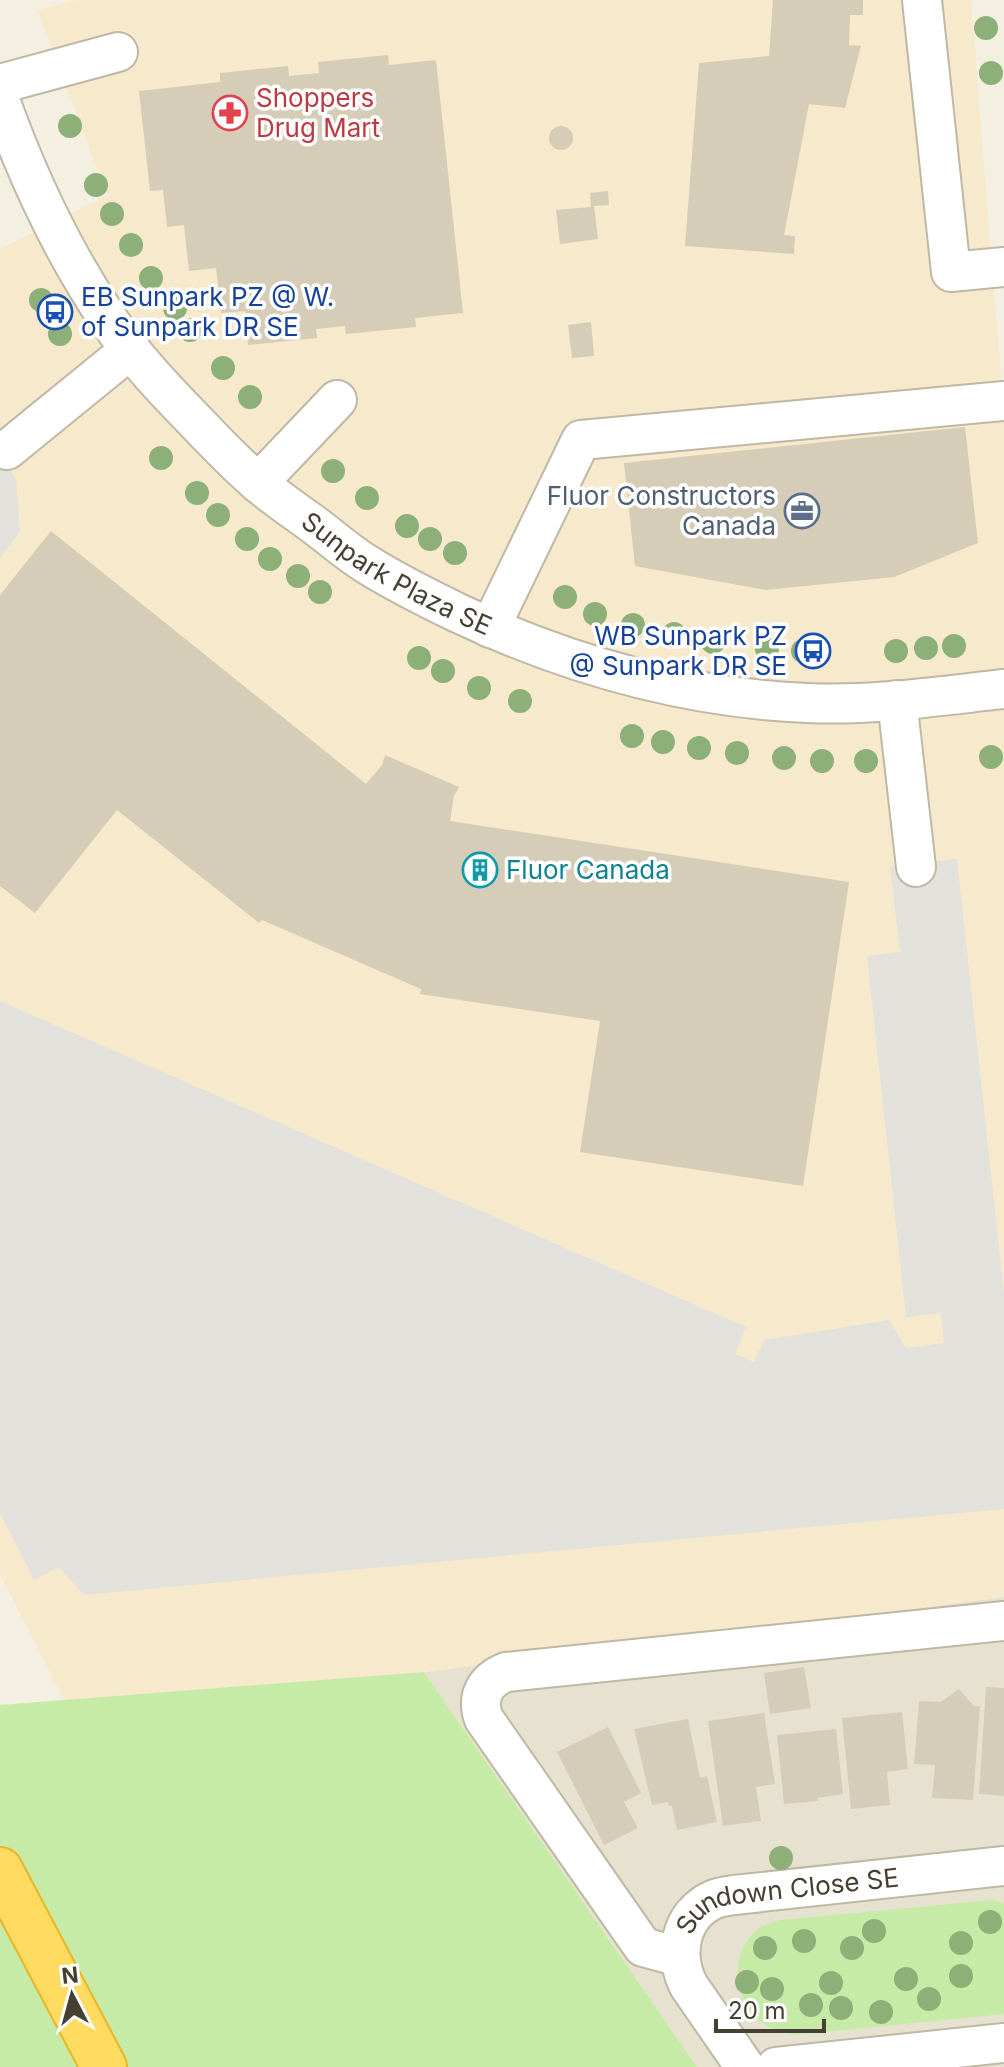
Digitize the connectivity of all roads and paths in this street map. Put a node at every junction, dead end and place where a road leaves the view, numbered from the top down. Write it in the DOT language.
graph roads {
  1 [pos="922,0"];
  2 [pos="118,52"];
  3 [pos="0,84"];
  4 [pos="0,100"];
  5 [pos="9,154"];
  6 [pos="1004,267"];
  7 [pos="131,349"];
  8 [pos="337,400"];
  9 [pos="1004,401"];
  10 [pos="7,450"];
  11 [pos="258,483"];
  12 [pos="490,628"];
  13 [pos="1004,689"];
  14 [pos="897,700"];
  15 [pos="916,867"];
  16 [pos="1004,1621"];
  17 [pos="1004,1866"];
  18 [pos="0,1870"];
  19 [pos="680,1957"];
  20 [pos="1004,2043"];
  21 [pos="104,2067"];
  22 [pos="745,2067"];
  23 [pos="776,2067"];
  1 -- 6 [label="street"];
  2 -- 3 [label="street"];
  4 -- 5 [label="street, Sunpark Plaza SE"];
  5 -- 7 [label="street, Sunpark Plaza SE"];
  7 -- 10 [label="street"];
  7 -- 11 [label="street, Sunpark Plaza SE"];
  8 -- 11 [label="street"];
  9 -- 12 [label="street"];
  11 -- 12 [label="street, Sunpark Plaza SE"];
  12 -- 14 [label="street, Sunpark Plaza SE"];
  13 -- 14 [label="street, Sunpark Plaza SE"];
  14 -- 15 [label="street"];
  16 -- 19 [label="street"];
  17 -- 19 [label="street, Sundown Close SE"];
  18 -- 21 [label="highway"];
  19 -- 22 [label="street, Sundown Close SE"];
  20 -- 23 [label="street"];
}
